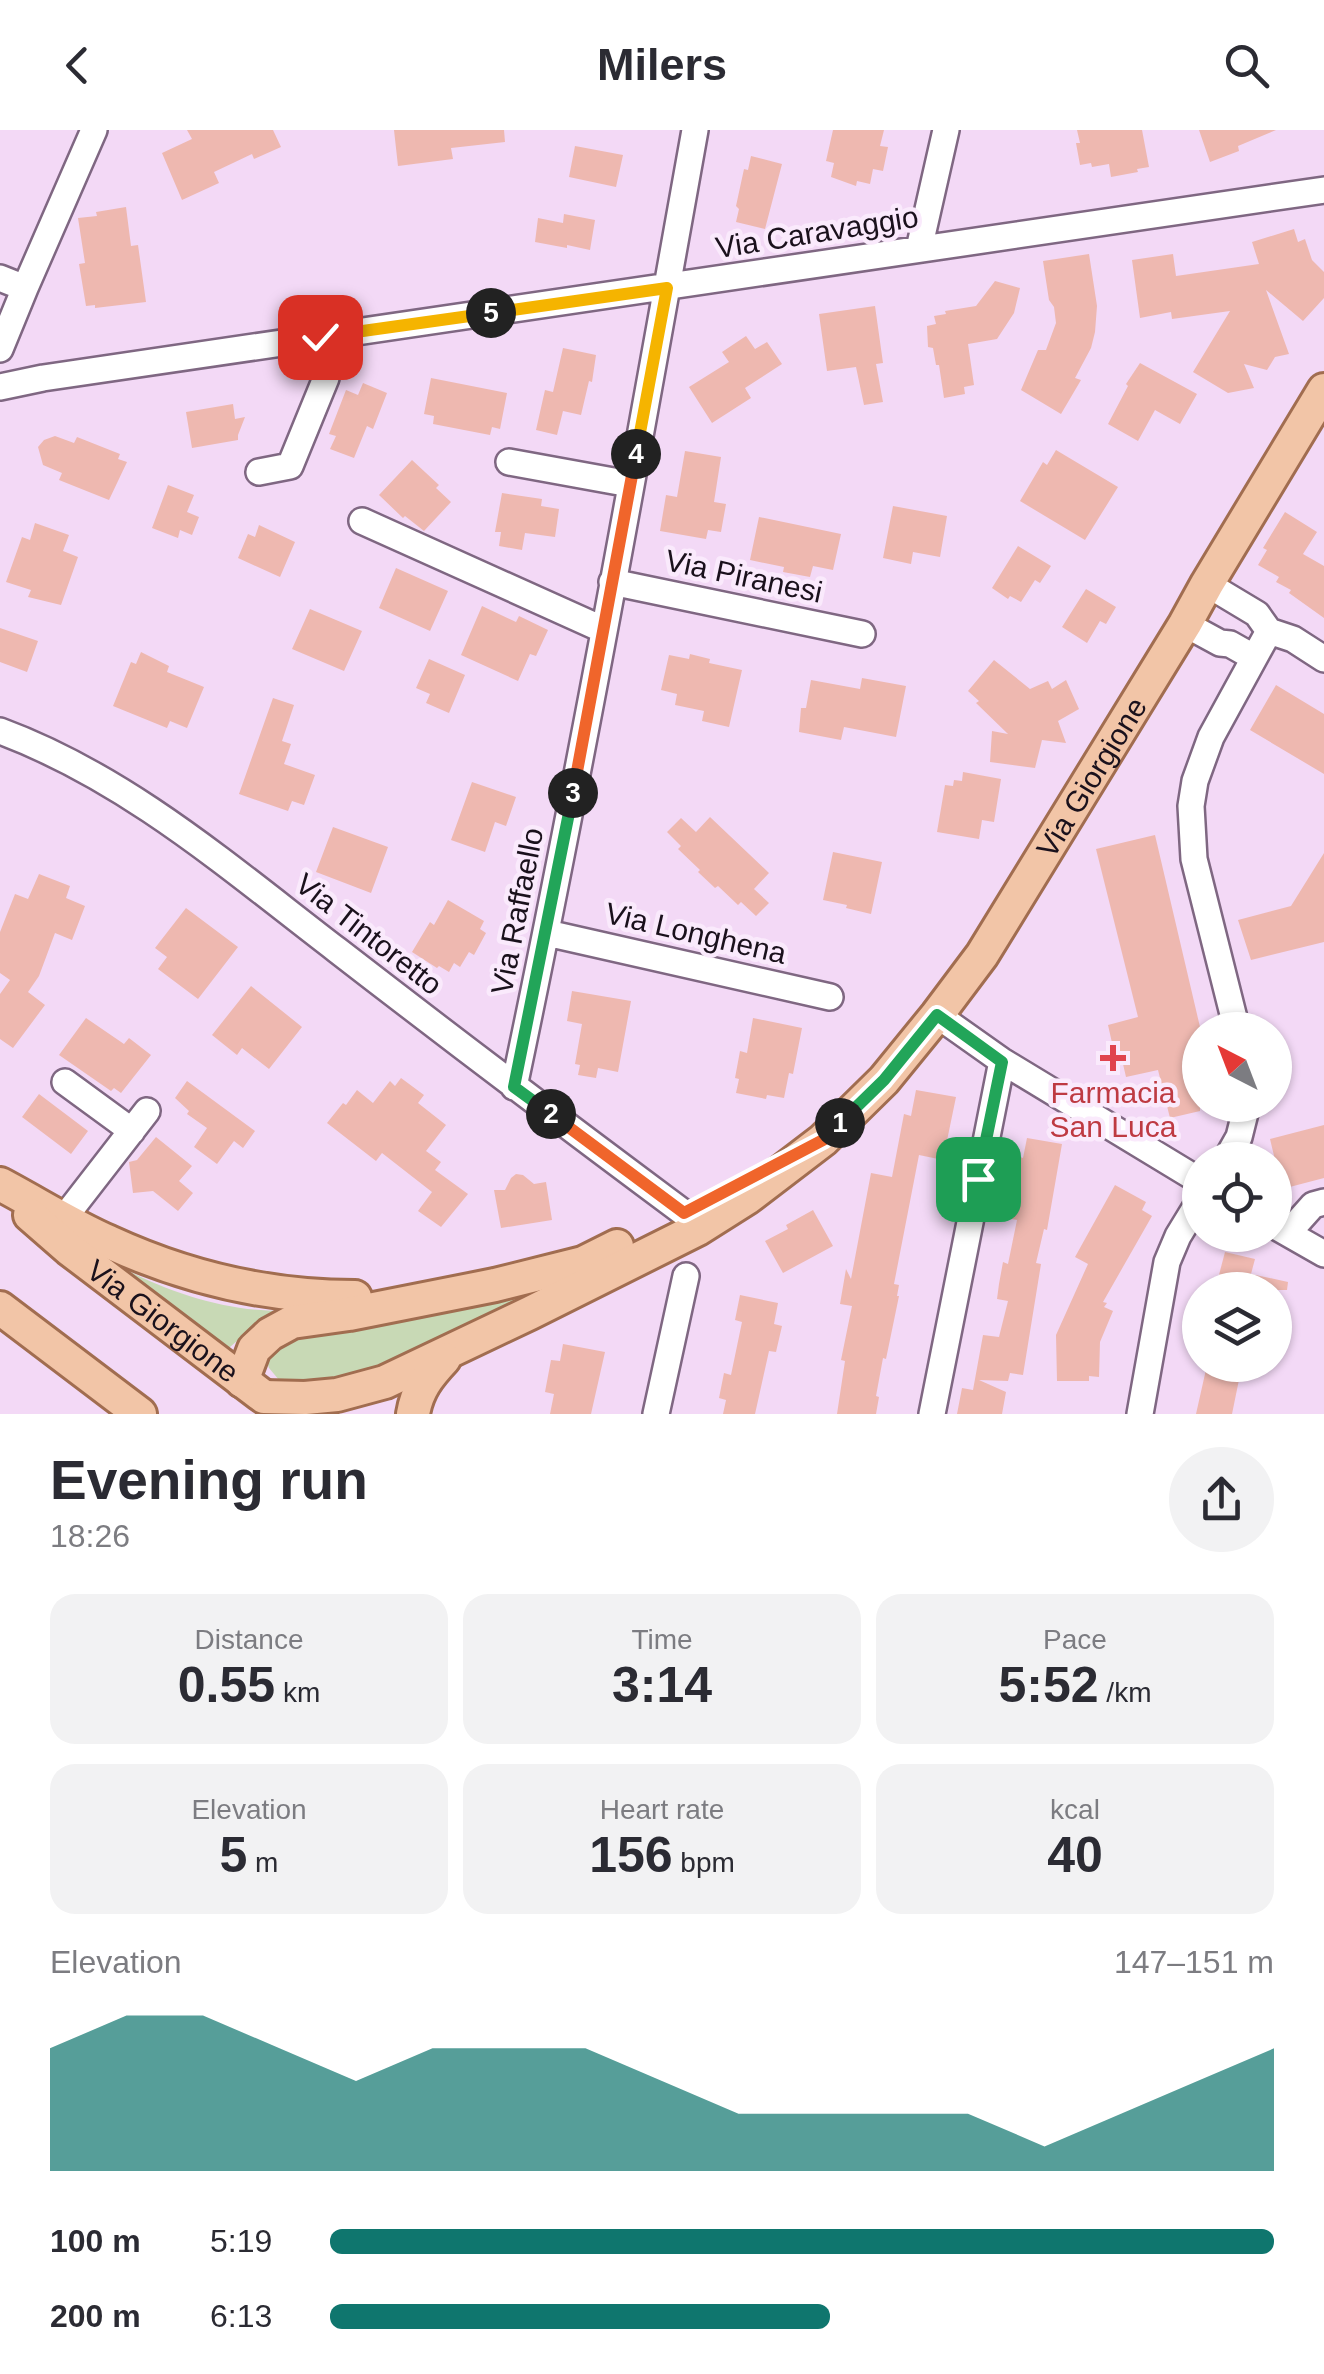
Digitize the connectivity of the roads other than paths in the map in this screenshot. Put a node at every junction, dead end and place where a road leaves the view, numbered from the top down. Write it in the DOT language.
graph roads {
  1 [pos="94,130"];
  2 [pos="695,130"];
  3 [pos="946,130"];
  4 [pos="1324,190"];
  5 [pos="919,249"];
  6 [pos="0,278"];
  7 [pos="25,288"];
  8 [pos="667,288"];
  9 [pos="320,337"];
  10 [pos="0,348"];
  11 [pos="0,387"];
  12 [pos="1324,390"];
  13 [pos="509,462"];
  14 [pos="259,472"];
  15 [pos="630,484"];
  16 [pos="362,521"];
  17 [pos="612,582"];
  18 [pos="1207,584"];
  19 [pos="1185,624"];
  20 [pos="604,630"];
  21 [pos="1269,631"];
  22 [pos="862,634"];
  23 [pos="1253,657"];
  24 [pos="1324,659"];
  25 [pos="0,731"];
  26 [pos="547,933"];
  27 [pos="830,997"];
  28 [pos="1232,1012"];
  29 [pos="937,1015"];
  30 [pos="1002,1062"];
  31 [pos="65,1082"];
  32 [pos="514,1087"];
  33 [pos="823,1140"];
  34 [pos="1182,1170"];
  35 [pos="0,1187"];
  36 [pos="1324,1202"];
  37 [pos="684,1213"];
  38 [pos="64,1218"];
  39 [pos="1292,1222"];
  40 [pos="1182,1229"];
  41 [pos="1292,1236"];
  42 [pos="1324,1254"];
  43 [pos="686,1276"];
  44 [pos="440,1294"];
  45 [pos="0,1308"];
  46 [pos="450,1352"];
  47 [pos="264,1397"];
  48 [pos="140,1414"];
  49 [pos="412,1414"];
  50 [pos="656,1414"];
  51 [pos="932,1414"];
  52 [pos="1140,1414"];
  1 -- 7 [label="street"];
  2 -- 8 [label="street, Via Raffaello"];
  3 -- 5 [label="street"];
  4 -- 5 [label="street, Via Caravaggio"];
  5 -- 8 [label="street, Via Caravaggio"];
  6 -- 7 [label="street"];
  7 -- 10 [label="street"];
  8 -- 9 [label="street, Via Caravaggio"];
  8 -- 15 [label="street, Via Raffaello"];
  9 -- 11 [label="street, Via Caravaggio"];
  9 -- 14 [label="street"];
  12 -- 18 [label="main road, Via Giorgione"];
  13 -- 15 [label="street"];
  15 -- 17 [label="street, Via Raffaello"];
  16 -- 20 [label="street"];
  17 -- 20 [label="street, Via Raffaello"];
  17 -- 22 [label="street, Via Piranesi"];
  18 -- 19 [label="main road, Via Giorgione"];
  18 -- 21 [label="street"];
  19 -- 23 [label="street"];
  19 -- 29 [label="main road, Via Giorgione"];
  20 -- 26 [label="street, Via Raffaello"];
  21 -- 23 [label="street"];
  21 -- 24 [label="street"];
  23 -- 28 [label="street"];
  25 -- 32 [label="street, Via Tintoretto"];
  26 -- 27 [label="street, Via Longhena"];
  26 -- 32 [label="street, Via Raffaello"];
  29 -- 30 [label="street"];
  29 -- 33 [label="main road, Via Giorgione"];
  30 -- 34 [label="street"];
  30 -- 51 [label="street"];
  31 -- 38 [label="street"];
  32 -- 37 [label="street, Via Tintoretto"];
  33 -- 37 [label="main road, Via Giorgione"];
  33 -- 46 [label="main road, Via Giorgione"];
  35 -- 38 [label="main road, Via Giorgione"];
  35 -- 47 [label="main road, Via Giorgione"];
  36 -- 39 [label="street"];
  37 -- 44 [label="main road, Via Giorgione"];
  38 -- 44 [label="main road, Via Giorgione"];
  40 -- 52 [label="street"];
  41 -- 42 [label="street"];
  43 -- 50 [label="street"];
  44 -- 47 [label="main road, Via Giorgione"];
  45 -- 48 [label="main road"];
  46 -- 47 [label="main road, Via Giorgione"];
  46 -- 49 [label="main road, Via Giorgione"];
}
